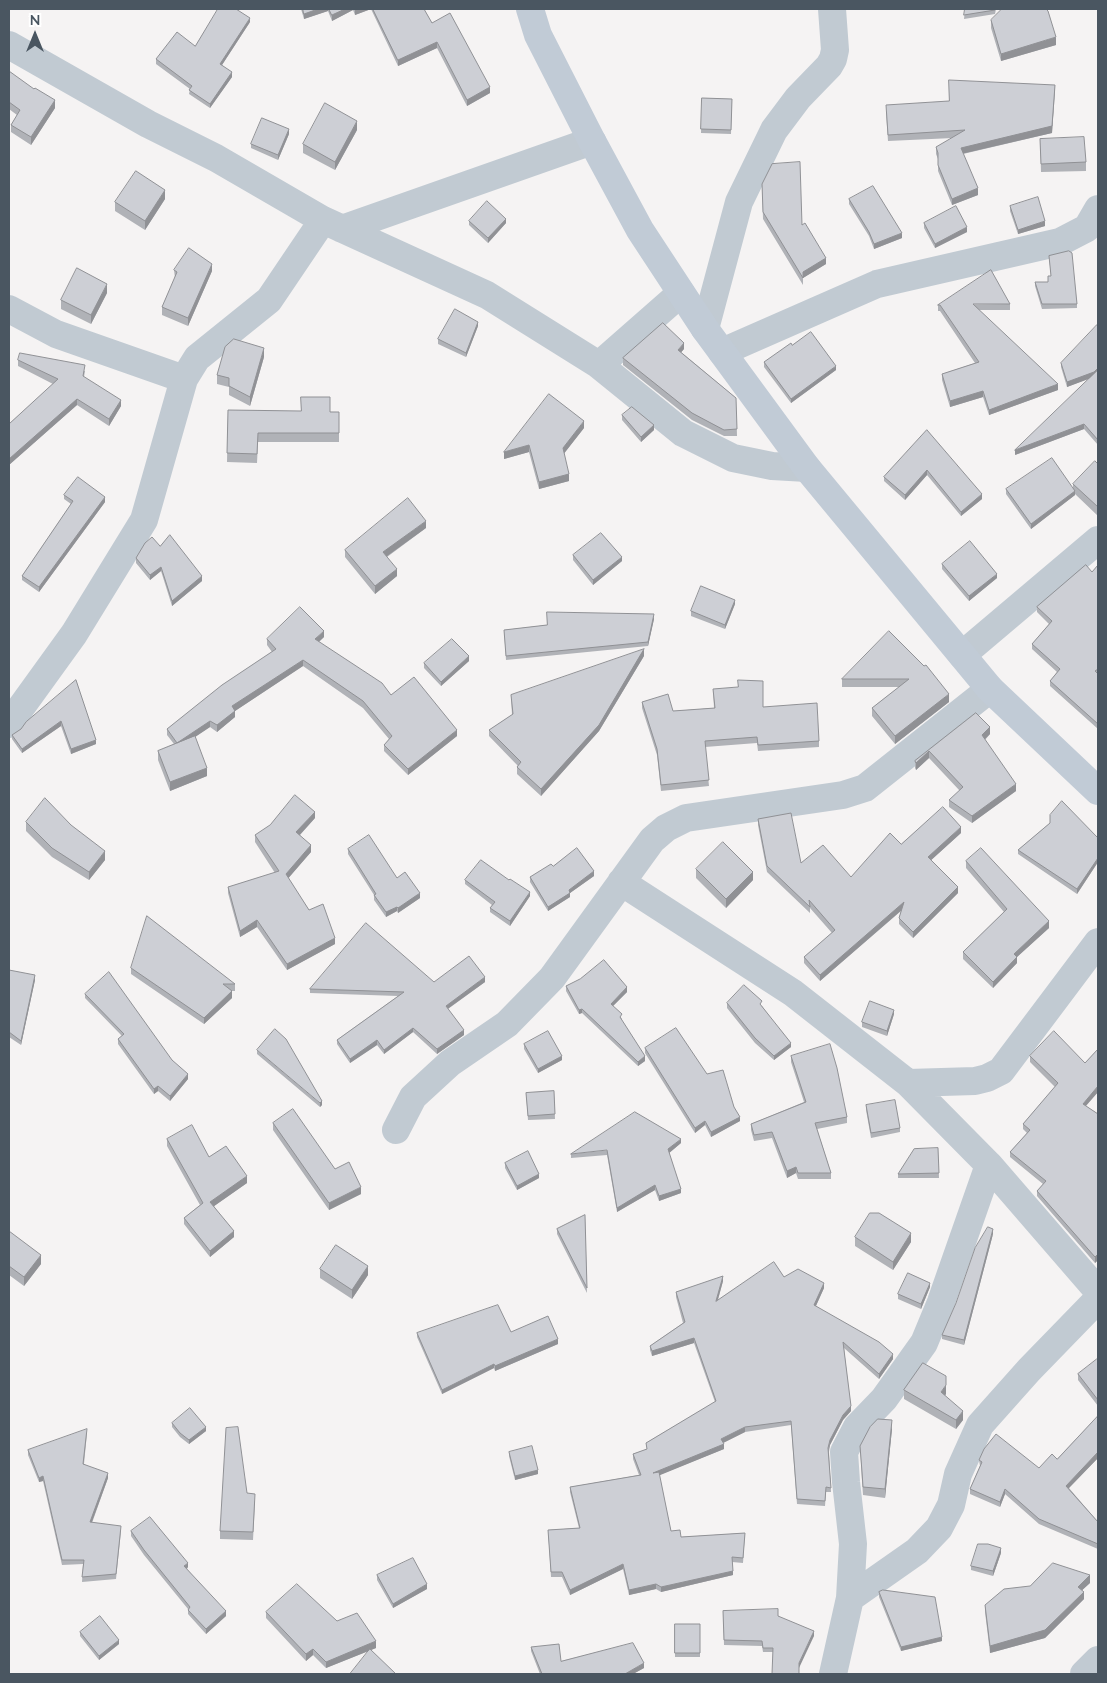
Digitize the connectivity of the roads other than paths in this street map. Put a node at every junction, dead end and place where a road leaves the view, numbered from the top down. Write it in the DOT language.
graph roads {
  1 [pos="530,9"];
  2 [pos="832,9"];
  3 [pos="9,45"];
  4 [pos="592,141"];
  5 [pos="1098,209"];
  6 [pos="332,224"];
  7 [pos="680,293"];
  8 [pos="9,309"];
  9 [pos="705,329"];
  10 [pos="722,352"];
  11 [pos="598,365"];
  12 [pos="184,380"];
  13 [pos="807,468"];
  14 [pos="1098,540"];
  15 [pos="962,655"];
  16 [pos="990,689"];
  17 [pos="9,724"];
  18 [pos="1098,791"];
  19 [pos="621,882"];
  20 [pos="1098,942"];
  21 [pos="908,1082"];
  22 [pos="396,1130"];
  23 [pos="989,1165"];
  24 [pos="1098,1291"];
  25 [pos="1098,1299"];
  26 [pos="850,1598"];
  27 [pos="1098,1660"];
  28 [pos="833,1674"];
  29 [pos="1084,1674"];
  1 -- 4 [label="street"];
  2 -- 9 [label="street"];
  3 -- 6 [label="street"];
  4 -- 6 [label="street"];
  4 -- 7 [label="street"];
  5 -- 10 [label="street"];
  6 -- 11 [label="street"];
  6 -- 12 [label="street"];
  7 -- 9 [label="street"];
  7 -- 11 [label="street"];
  8 -- 12 [label="street"];
  9 -- 10 [label="street"];
  10 -- 13 [label="street"];
  11 -- 13 [label="street"];
  12 -- 17 [label="street"];
  13 -- 15 [label="street"];
  14 -- 15 [label="street"];
  15 -- 16 [label="street"];
  16 -- 18 [label="street"];
  16 -- 19 [label="street"];
  19 -- 21 [label="street"];
  19 -- 22 [label="street"];
  20 -- 21 [label="street"];
  21 -- 23 [label="street"];
  23 -- 24 [label="street"];
  23 -- 26 [label="street"];
  25 -- 26 [label="street"];
  26 -- 28 [label="street"];
  27 -- 29 [label="street"];
}
